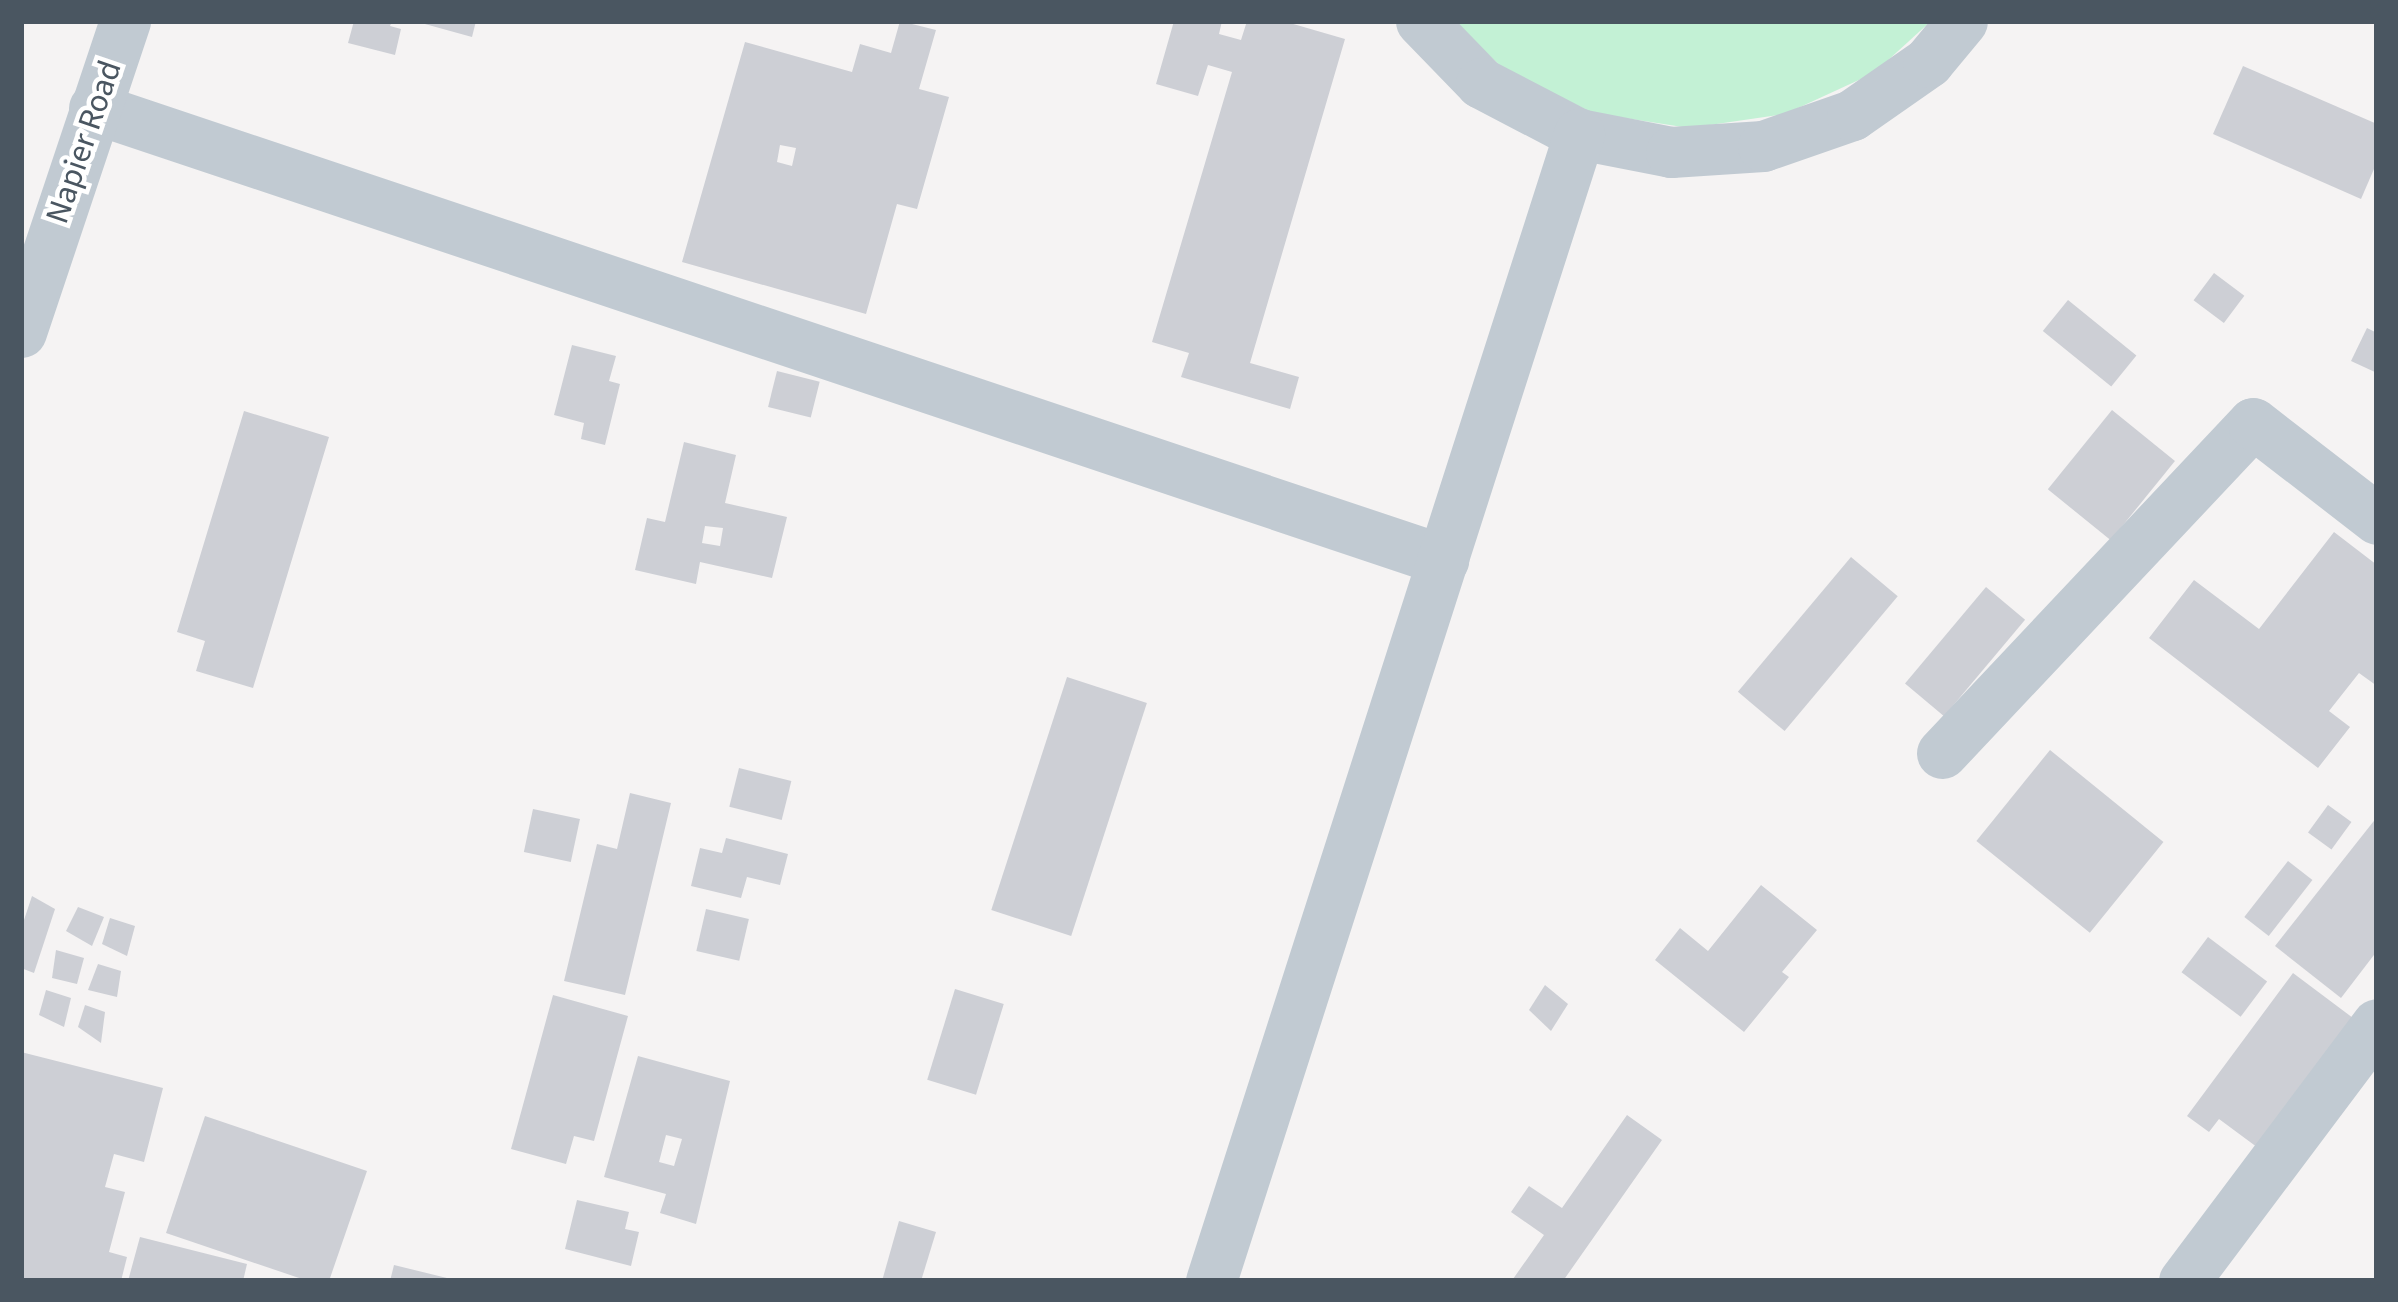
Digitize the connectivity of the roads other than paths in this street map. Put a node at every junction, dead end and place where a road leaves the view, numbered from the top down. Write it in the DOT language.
graph roads {
  1 [pos="125,21"];
  2 [pos="1421,21"];
  3 [pos="1962,21"];
  4 [pos="94,108"];
  5 [pos="1579,134"];
  6 [pos="21,332"];
  7 [pos="2377,519"];
  8 [pos="1443,560"];
  9 [pos="1942,753"];
  10 [pos="2377,1024"];
  11 [pos="1211,1281"];
  12 [pos="2184,1281"];
  1 -- 4 [label="street, Napier Road"];
  2 -- 5 [label="street"];
  3 -- 5 [label="street"];
  4 -- 6 [label="street, Napier Road"];
  4 -- 8 [label="street"];
  5 -- 8 [label="street"];
  7 -- 9 [label="street"];
  8 -- 11 [label="street"];
  10 -- 12 [label="street"];
}
